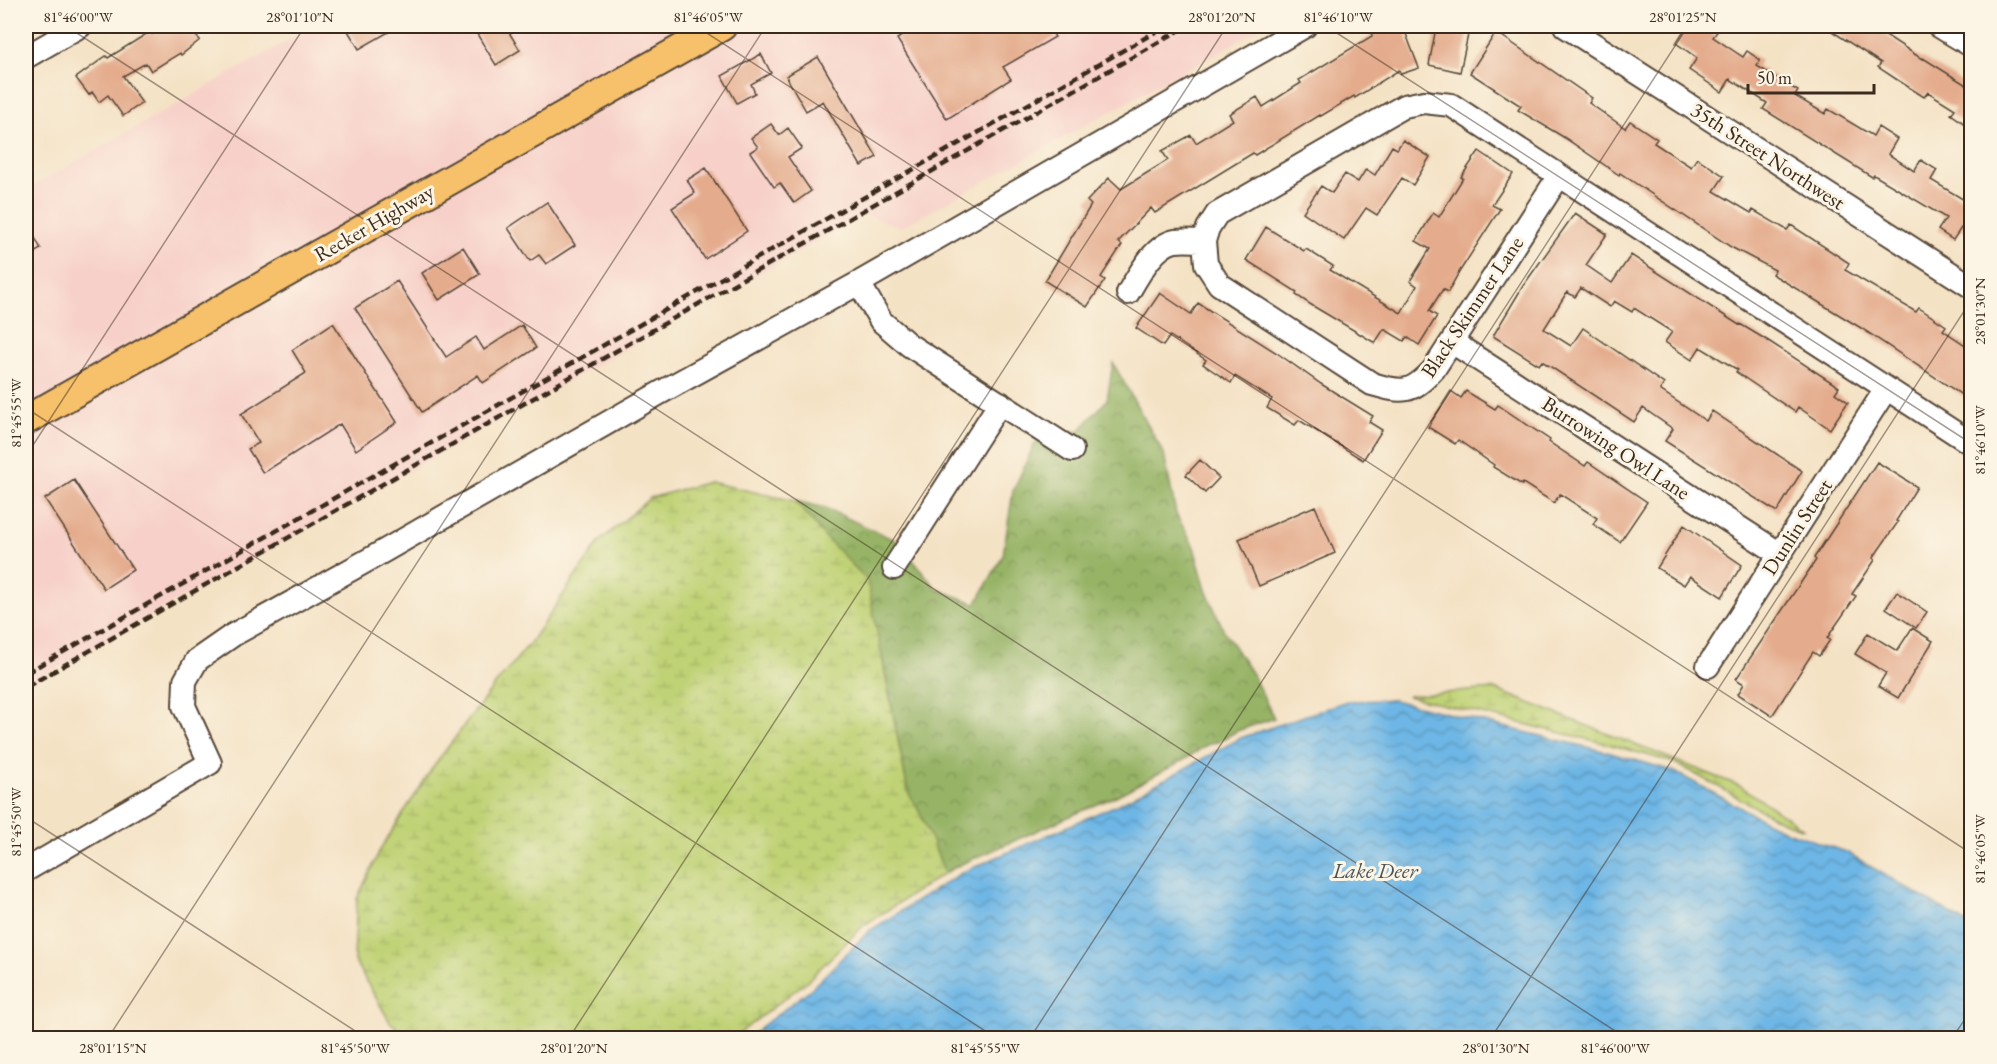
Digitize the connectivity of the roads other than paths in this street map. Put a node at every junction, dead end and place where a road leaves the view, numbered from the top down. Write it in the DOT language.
graph roads {
  1 [pos="80,26"];
  2 [pos="722,26"];
  3 [pos="1305,26"];
  4 [pos="1565,26"];
  5 [pos="1939,26"];
  6 [pos="52,32"];
  7 [pos="1971,46"];
  8 [pos="26,57"];
  9 [pos="1559,176"];
  10 [pos="1204,241"];
  11 [pos="859,283"];
  12 [pos="1971,287"];
  13 [pos="1128,292"];
  14 [pos="1452,342"];
  15 [pos="1886,389"];
  16 [pos="1000,403"];
  17 [pos="26,420"];
  18 [pos="1971,444"];
  19 [pos="1072,450"];
  20 [pos="1780,554"];
  21 [pos="894,568"];
  22 [pos="1708,666"];
  23 [pos="26,870"];
  1 -- 6 [label="street"];
  2 -- 17 [label="main road, Recker Highway"];
  3 -- 11 [label="street"];
  4 -- 12 [label="street, 35th Street Northwest"];
  5 -- 7 [label="street"];
  6 -- 8 [label="street"];
  9 -- 10 [label="street"];
  9 -- 14 [label="street, Black Skimmer Lane"];
  9 -- 15 [label="street"];
  10 -- 13 [label="street"];
  10 -- 14 [label="street, Black Skimmer Lane"];
  11 -- 16 [label="street"];
  11 -- 23 [label="street"];
  14 -- 20 [label="street, Burrowing Owl Lane"];
  15 -- 18 [label="street"];
  15 -- 20 [label="street, Dunlin Street"];
  16 -- 19 [label="street"];
  16 -- 21 [label="street"];
  20 -- 22 [label="street, Dunlin Street"];
}
